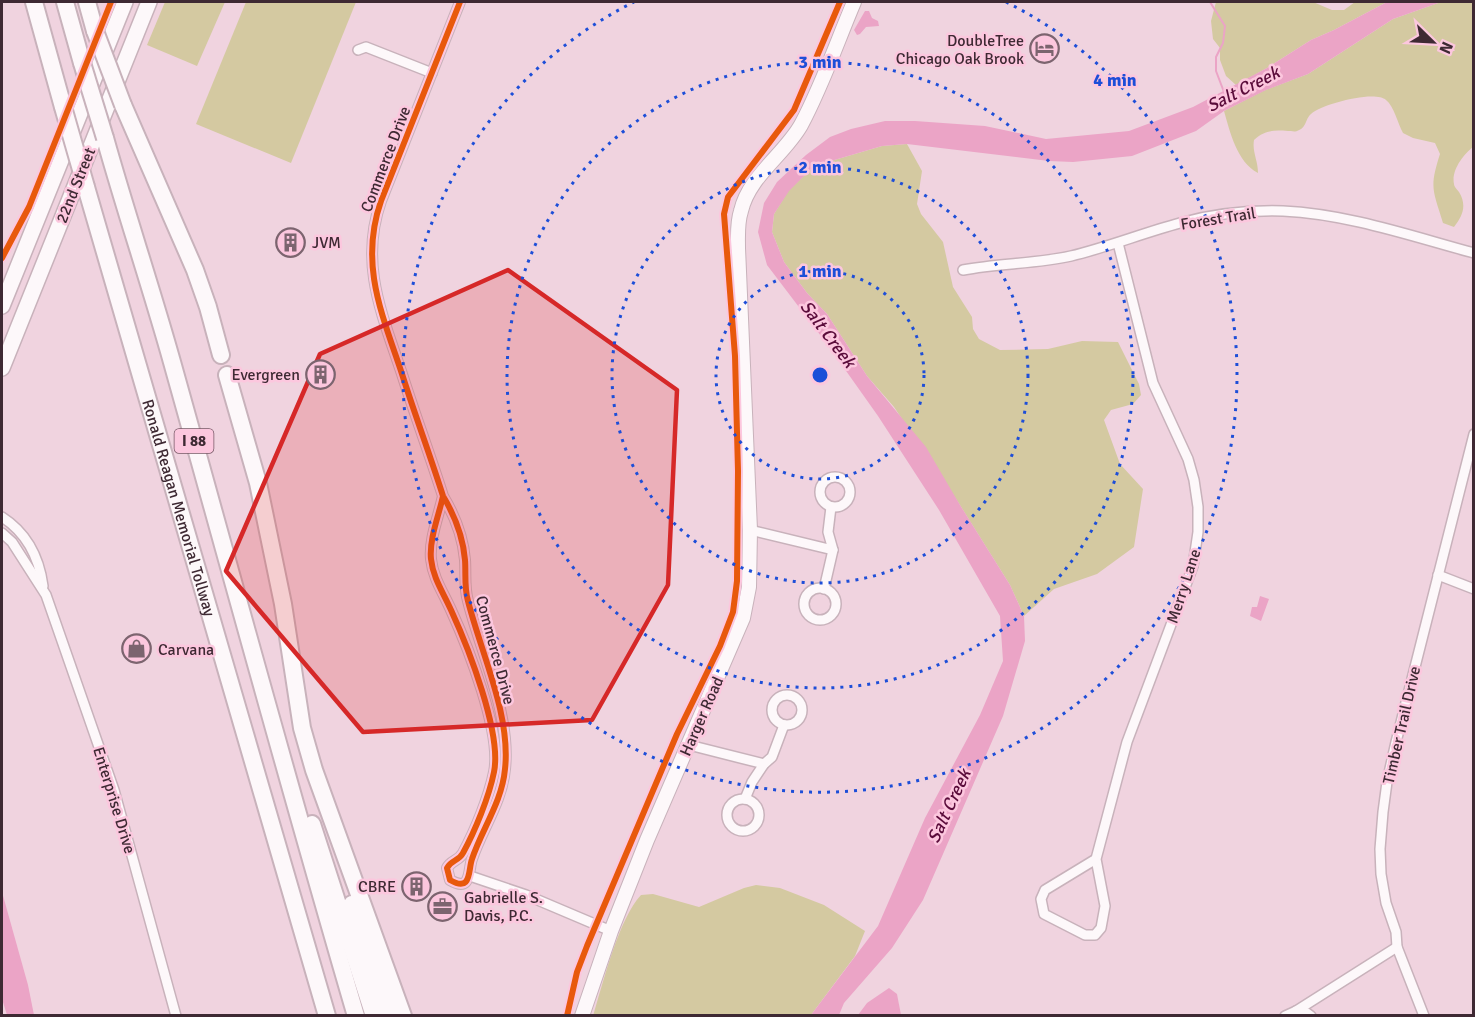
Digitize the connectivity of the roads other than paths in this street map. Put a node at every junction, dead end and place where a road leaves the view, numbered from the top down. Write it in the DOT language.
graph roads {
  1 [pos="34,2"];
  2 [pos="65,2"];
  3 [pos="87,2"];
  4 [pos="125,2"];
  5 [pos="149,2"];
  6 [pos="460,2"];
  7 [pos="854,2"];
  8 [pos="358,50"];
  9 [pos="432,73"];
  10 [pos="1118,243"];
  11 [pos="1473,254"];
  12 [pos="963,270"];
  13 [pos="2,306"];
  14 [pos="221,355"];
  15 [pos="2,368"];
  16 [pos="227,375"];
  17 [pos="1473,434"];
  18 [pos="443,496"];
  19 [pos="831,507"];
  20 [pos="2,517"];
  21 [pos="750,530"];
  22 [pos="2,533"];
  23 [pos="833,550"];
  24 [pos="1438,575"];
  25 [pos="43,589"];
  26 [pos="824,589"];
  27 [pos="1473,589"];
  28 [pos="784,725"];
  29 [pos="688,745"];
  30 [pos="278,746"];
  31 [pos="764,764"];
  32 [pos="314,770"];
  33 [pos="745,799"];
  34 [pos="1096,859"];
  35 [pos="470,876"];
  36 [pos="611,931"];
  37 [pos="1397,947"];
  38 [pos="1296,1011"];
  39 [pos="176,1016"];
  40 [pos="327,1016"];
  41 [pos="356,1016"];
  42 [pos="374,1016"];
  43 [pos="387,1016"];
  44 [pos="403,1016"];
  45 [pos="582,1016"];
  46 [pos="1285,1016"];
  47 [pos="1311,1016"];
  48 [pos="1424,1016"];
  1 -- 40 [label="highway, Ronald Reagan Memorial Tollway / I 88, bridge"];
  2 -- 30 [label="highway, Ronald Reagan Memorial Tollway / I 88, bridge"];
  3 -- 14 [label="highway, bridge"];
  4 -- 13 [label="main road, 22nd Street"];
  5 -- 15 [label="main road, 22nd Street"];
  6 -- 9 [label="street, Commerce Drive"];
  7 -- 21 [label="street, Harger Road"];
  8 -- 9 [label="street"];
  9 -- 18 [label="street, Commerce Drive"];
  10 -- 11 [label="street, Forest Trail"];
  10 -- 12 [label="street, Forest Trail"];
  10 -- 34 [label="street, Merry Lane"];
  16 -- 32 [label="highway"];
  17 -- 24 [label="street, Timber Trail Drive"];
  18 -- 35 [label="street, Commerce Drive"];
  18 -- 35 [label="street, Commerce Drive"];
  19 -- 23 [label="street"];
  20 -- 25 [label="street, Enterprise Drive"];
  21 -- 23 [label="street"];
  21 -- 29 [label="street, Harger Road"];
  22 -- 25 [label="street, Enterprise Drive"];
  23 -- 26 [label="street"];
  24 -- 27 [label="street"];
  24 -- 37 [label="street, Timber Trail Drive"];
  25 -- 39 [label="street, Enterprise Drive"];
  28 -- 31 [label="street"];
  29 -- 31 [label="street"];
  29 -- 36 [label="street, Harger Road"];
  30 -- 41 [label="highway, Ronald Reagan Memorial Tollway / I 88"];
  30 -- 42 [label="highway"];
  31 -- 33 [label="street"];
  32 -- 43 [label="highway"];
  32 -- 44 [label="highway"];
  34 -- 34 [label="street, Merry Lane"];
  35 -- 36 [label="street, Commerce Drive"];
  36 -- 45 [label="street, Harger Road"];
  37 -- 38 [label="street"];
  37 -- 48 [label="street, Timber Trail Drive"];
  38 -- 46 [label="street"];
  38 -- 47 [label="street"];
}
